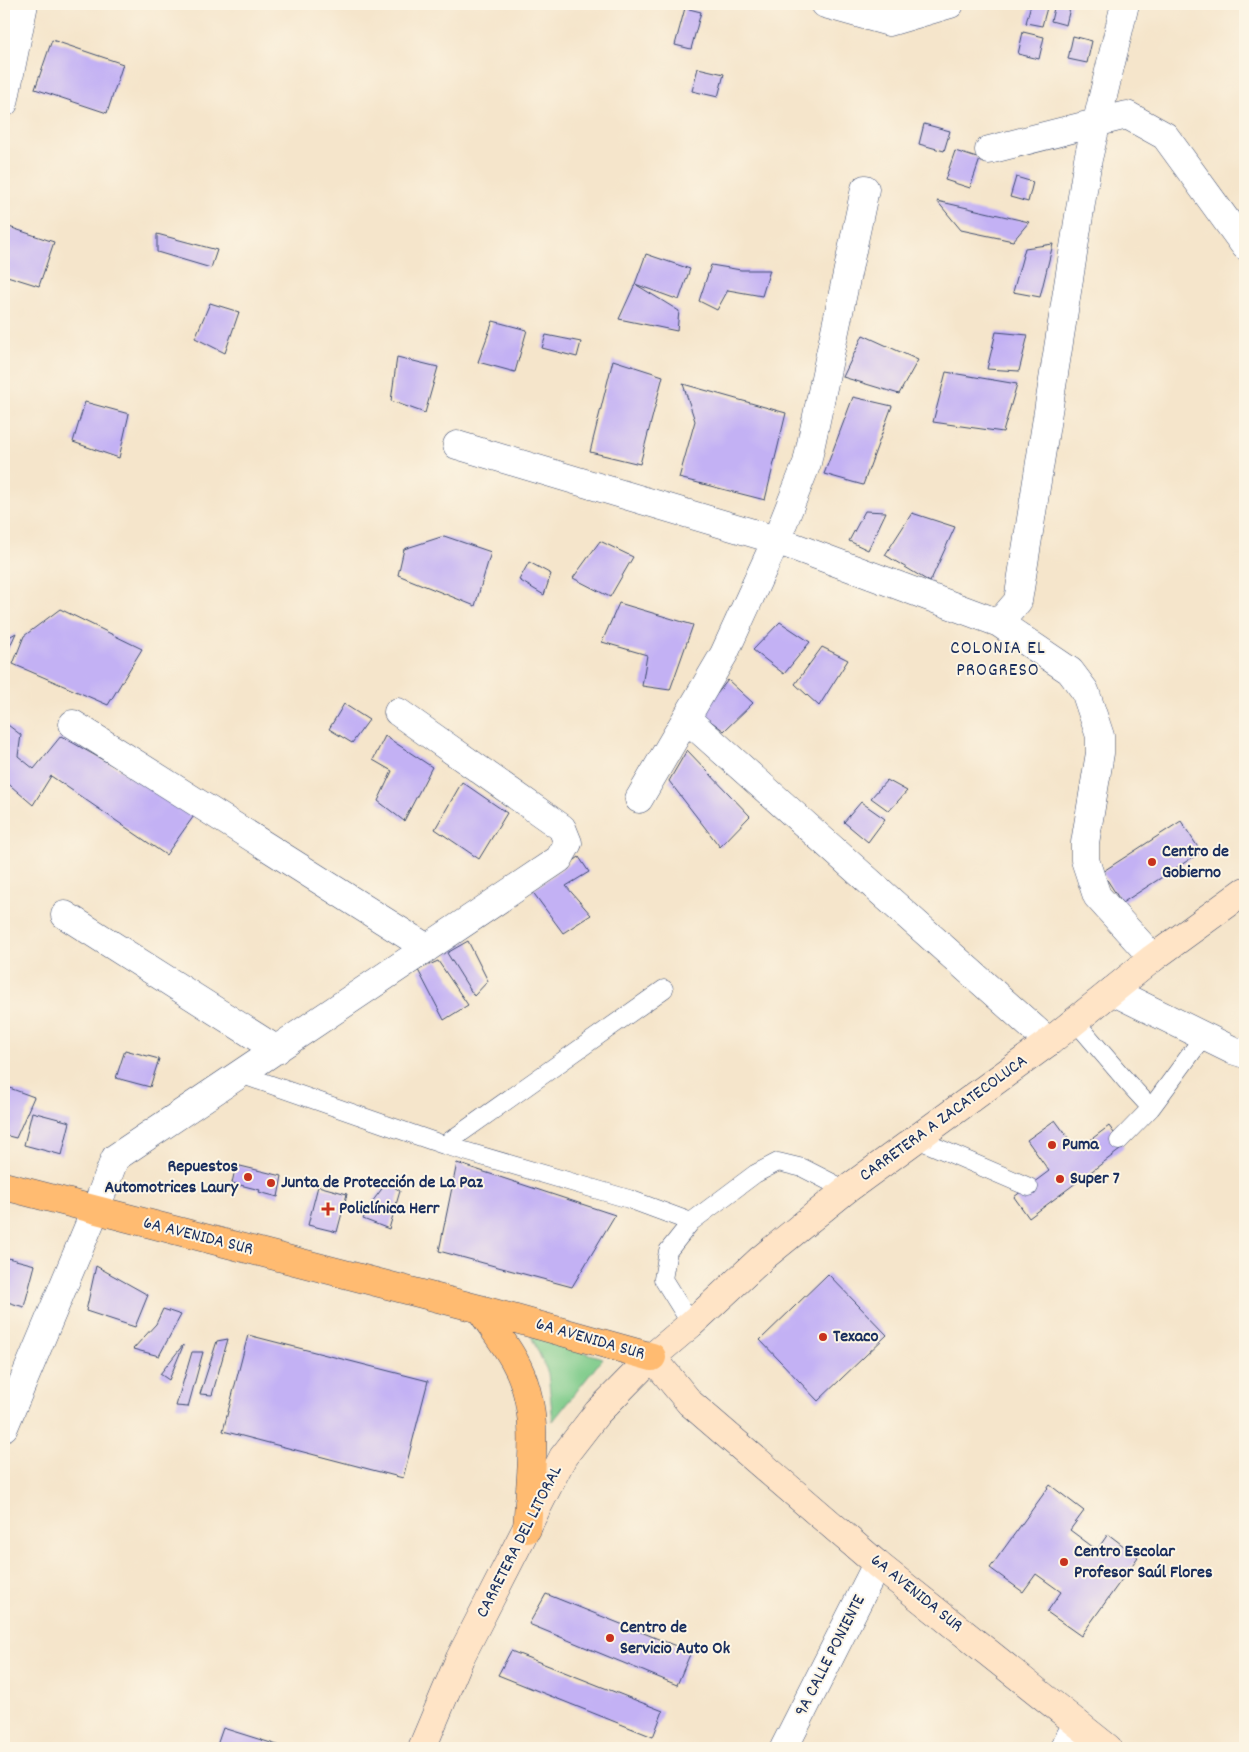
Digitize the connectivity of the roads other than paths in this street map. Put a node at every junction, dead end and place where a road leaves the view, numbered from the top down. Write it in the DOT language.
graph roads {
  1 [pos="24,4"];
  2 [pos="825,4"];
  3 [pos="950,4"];
  4 [pos="1125,4"];
  5 [pos="4,103"];
  6 [pos="1097,123"];
  7 [pos="989,150"];
  8 [pos="865,189"];
  9 [pos="1245,246"];
  10 [pos="457,445"];
  11 [pos="776,540"];
  12 [pos="999,623"];
  13 [pos="398,712"];
  14 [pos="687,719"];
  15 [pos="73,724"];
  16 [pos="639,799"];
  17 [pos="1245,891"];
  18 [pos="65,915"];
  19 [pos="427,948"];
  20 [pos="1153,958"];
  21 [pos="664,989"];
  22 [pos="1112,991"];
  23 [pos="1075,1021"];
  24 [pos="1204,1036"];
  25 [pos="1049,1042"];
  26 [pos="277,1050"];
  27 [pos="1245,1054"];
  28 [pos="240,1074"];
  29 [pos="1151,1108"];
  30 [pos="917,1139"];
  31 [pos="1119,1141"];
  32 [pos="444,1145"];
  33 [pos="4,1186"];
  34 [pos="1029,1187"];
  35 [pos="846,1190"];
  36 [pos="95,1211"];
  37 [pos="691,1222"];
  38 [pos="480,1309"];
  39 [pos="691,1324"];
  40 [pos="652,1357"];
  41 [pos="4,1427"];
  42 [pos="527,1529"];
  43 [pos="877,1564"];
  44 [pos="1077,1724"];
  45 [pos="422,1748"];
  46 [pos="784,1748"];
  47 [pos="1064,1748"];
  48 [pos="1108,1748"];
  1 -- 5 [label="street"];
  2 -- 3 [label="street"];
  4 -- 6 [label="street"];
  6 -- 7 [label="street"];
  6 -- 9 [label="street"];
  6 -- 12 [label="street"];
  8 -- 11 [label="street"];
  10 -- 11 [label="street"];
  11 -- 12 [label="street"];
  11 -- 14 [label="street"];
  12 -- 20 [label="street"];
  13 -- 19 [label="street"];
  14 -- 16 [label="street"];
  14 -- 25 [label="street"];
  15 -- 19 [label="street"];
  17 -- 20 [label="main road, CARRETERA A ZACATECOLUCA"];
  18 -- 26 [label="street"];
  19 -- 26 [label="street"];
  20 -- 22 [label="main road, CARRETERA A ZACATECOLUCA"];
  21 -- 32 [label="lane"];
  22 -- 23 [label="main road, CARRETERA A ZACATECOLUCA"];
  22 -- 24 [label="street"];
  23 -- 25 [label="main road, CARRETERA A ZACATECOLUCA"];
  23 -- 29 [label="lane"];
  24 -- 27 [label="street"];
  24 -- 29 [label="lane"];
  25 -- 30 [label="main road, CARRETERA A ZACATECOLUCA"];
  26 -- 28 [label="street"];
  28 -- 32 [label="lane"];
  28 -- 36 [label="street"];
  29 -- 31 [label="lane"];
  30 -- 34 [label="lane"];
  30 -- 35 [label="main road, CARRETERA A ZACATECOLUCA"];
  32 -- 37 [label="lane"];
  33 -- 36 [label="main road, 6A AVENIDA SUR"];
  35 -- 37 [label="lane"];
  35 -- 39 [label="main road, CARRETERA A ZACATECOLUCA"];
  36 -- 38 [label="main road, 6A AVENIDA SUR"];
  36 -- 41 [label="street"];
  37 -- 39 [label="lane"];
  38 -- 40 [label="main road, 6A AVENIDA SUR"];
  38 -- 42 [label="main road"];
  39 -- 40 [label="main road, CARRETERA A ZACATECOLUCA"];
  40 -- 42 [label="main road, CARRETERA DEL LITORAL"];
  40 -- 43 [label="main road, 6A AVENIDA SUR"];
  42 -- 45 [label="main road, CARRETERA DEL LITORAL"];
  43 -- 44 [label="main road, 6A AVENIDA SUR"];
  43 -- 46 [label="street, 9A CALLE PONIENTE"];
  44 -- 47 [label="street"];
  44 -- 48 [label="main road, 6A AVENIDA SUR"];
}
